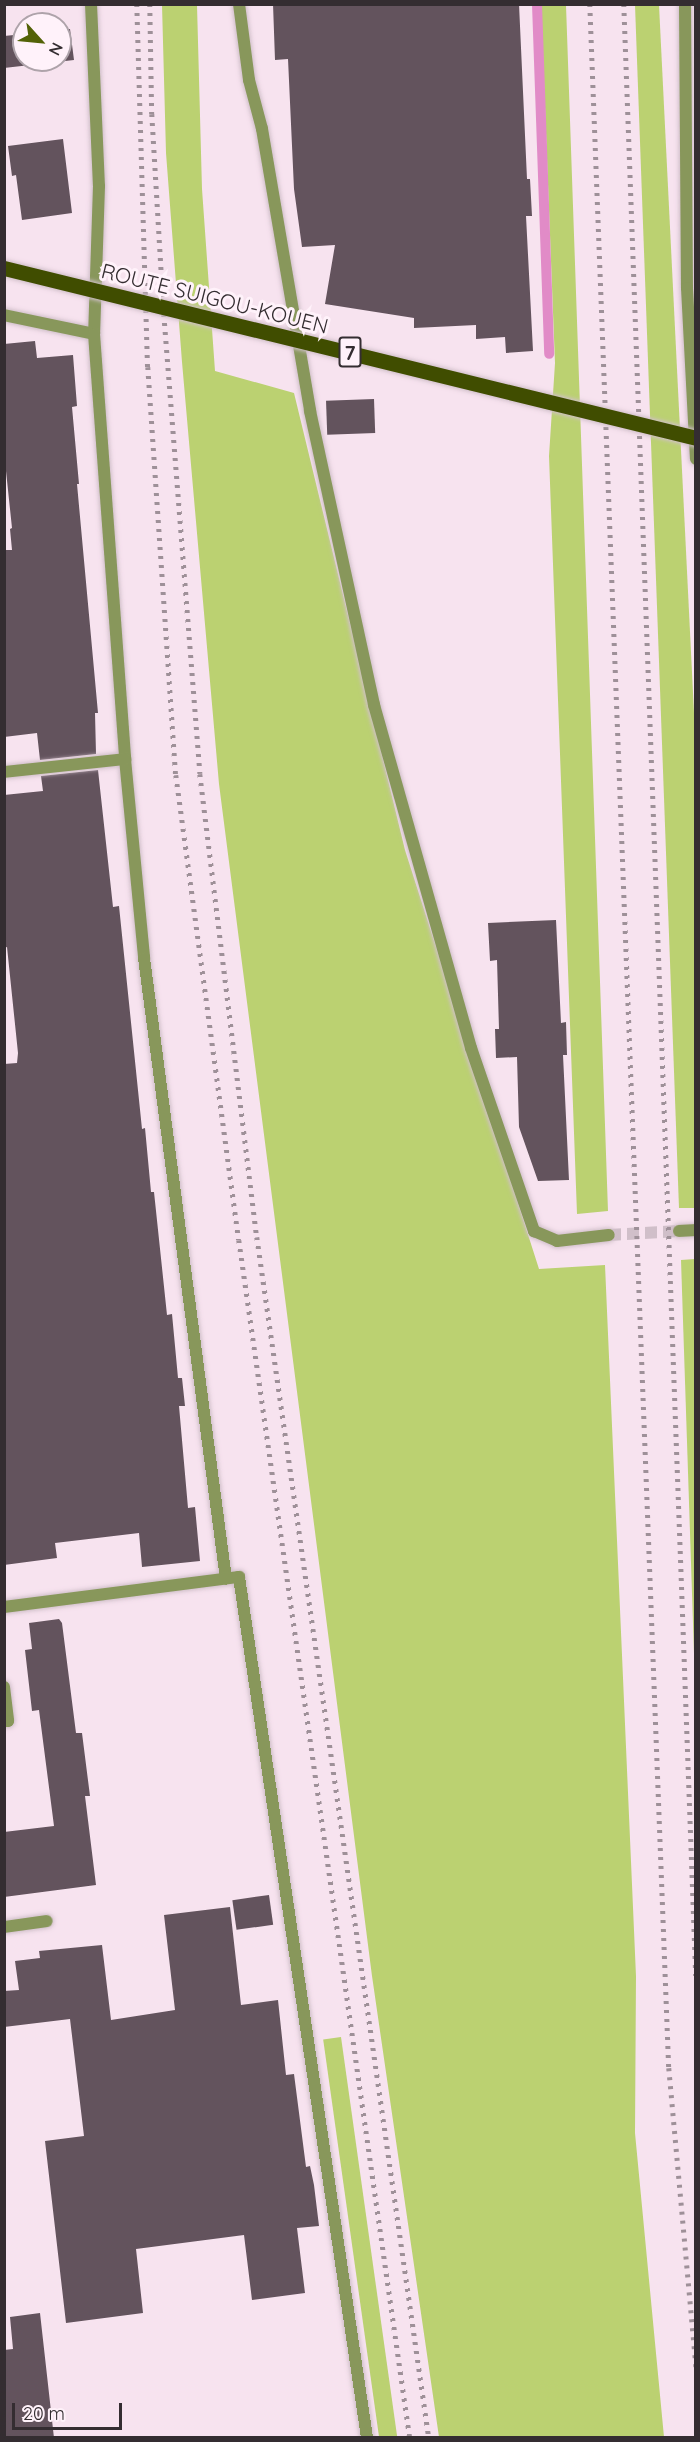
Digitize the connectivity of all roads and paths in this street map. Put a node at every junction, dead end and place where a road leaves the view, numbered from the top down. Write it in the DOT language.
graph roads {
  1 [pos="91,4"];
  2 [pos="239,4"];
  3 [pos="685,4"];
  4 [pos="4,268"];
  5 [pos="4,315"];
  6 [pos="93,334"];
  7 [pos="696,438"];
  8 [pos="696,459"];
  9 [pos="125,759"];
  10 [pos="4,772"];
  11 [pos="696,1230"];
  12 [pos="679,1231"];
  13 [pos="609,1235"];
  14 [pos="226,1579"];
  15 [pos="4,1606"];
  16 [pos="4,1687"];
  17 [pos="4,1721"];
  18 [pos="47,1921"];
  19 [pos="4,1927"];
  20 [pos="366,2438"];
  1 -- 6 [label="street"];
  2 -- 13 [label="street"];
  3 -- 8 [label="street"];
  4 -- 7 [label="main road, ROUTE SUIGOU-KOUEN / 7, bridge"];
  5 -- 6 [label="street"];
  6 -- 9 [label="street"];
  9 -- 10 [label="street"];
  9 -- 14 [label="street"];
  11 -- 12 [label="street"];
  14 -- 15 [label="street"];
  14 -- 20 [label="street"];
  16 -- 17 [label="street"];
  18 -- 19 [label="street"];
}
